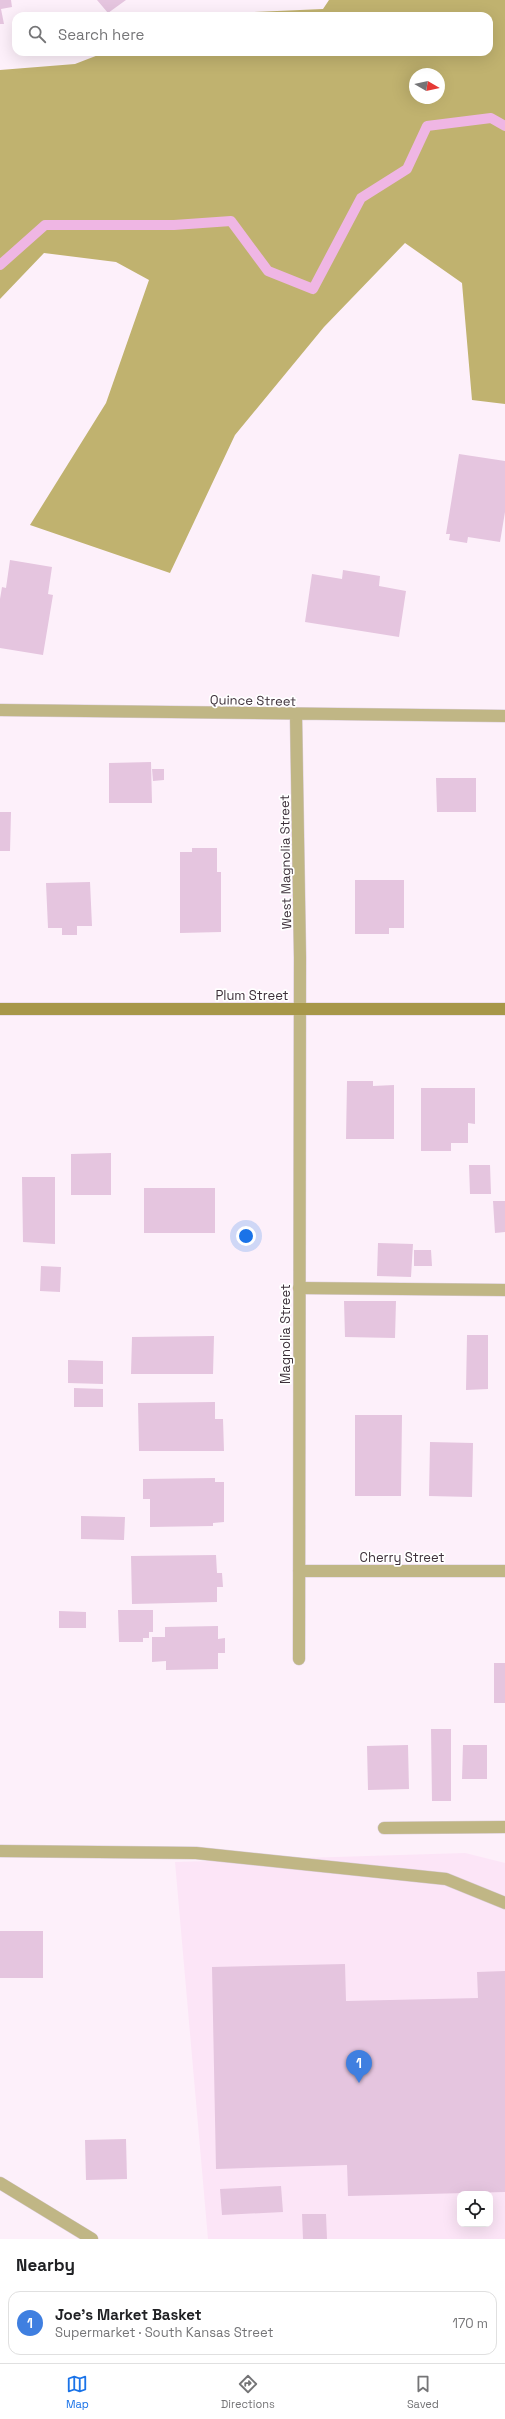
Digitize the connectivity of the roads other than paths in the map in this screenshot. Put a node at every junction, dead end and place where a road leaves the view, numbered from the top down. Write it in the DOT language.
graph roads {
  1 [pos="0,710"];
  2 [pos="296,714"];
  3 [pos="505,716"];
  4 [pos="0,1008"];
  5 [pos="300,1009"];
  6 [pos="505,1009"];
  7 [pos="299,1288"];
  8 [pos="505,1290"];
  9 [pos="299,1571"];
  10 [pos="505,1571"];
  11 [pos="299,1659"];
  12 [pos="505,1827"];
  13 [pos="384,1828"];
  14 [pos="0,1851"];
  15 [pos="505,1903"];
  16 [pos="0,2183"];
  17 [pos="92,2239"];
  1 -- 2 [label="street, Quince Street"];
  2 -- 3 [label="street, Quince Street"];
  2 -- 5 [label="street, West Magnolia Street"];
  4 -- 5 [label="main road, Plum Street"];
  5 -- 6 [label="main road, Plum Street"];
  5 -- 7 [label="street, Magnolia Street"];
  7 -- 8 [label="street"];
  7 -- 9 [label="street, Magnolia Street"];
  9 -- 10 [label="street, Cherry Street"];
  9 -- 11 [label="street, Magnolia Street"];
  12 -- 13 [label="street"];
  14 -- 15 [label="street"];
  16 -- 17 [label="street"];
}
